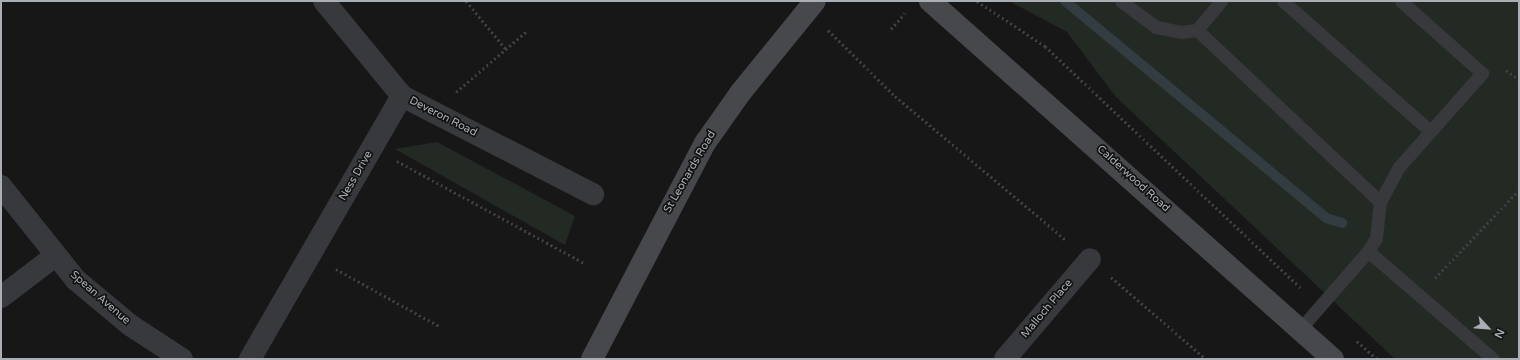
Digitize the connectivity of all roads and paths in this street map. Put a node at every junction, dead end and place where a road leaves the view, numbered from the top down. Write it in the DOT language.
graph roads {
  1 [pos="324,1"];
  2 [pos="466,1"];
  3 [pos="814,1"];
  4 [pos="930,1"];
  5 [pos="977,1"];
  6 [pos="1121,1"];
  7 [pos="1221,1"];
  8 [pos="1283,1"];
  9 [pos="1401,1"];
  10 [pos="1196,30"];
  11 [pos="527,31"];
  12 [pos="506,49"];
  13 [pos="850,52"];
  14 [pos="402,96"];
  15 [pos="432,112"];
  16 [pos="1429,130"];
  17 [pos="373,146"];
  18 [pos="1,186"];
  19 [pos="1519,190"];
  20 [pos="593,194"];
  21 [pos="1380,202"];
  22 [pos="1368,251"];
  23 [pos="310,255"];
  24 [pos="55,256"];
  25 [pos="1090,259"];
  26 [pos="584,263"];
  27 [pos="1420,294"];
  28 [pos="1,297"];
  29 [pos="1320,307"];
  30 [pos="439,326"];
  31 [pos="1300,329"];
  32 [pos="1356,339"];
  33 [pos="182,359"];
  34 [pos="250,359"];
  35 [pos="592,359"];
  36 [pos="1005,359"];
  37 [pos="1206,359"];
  38 [pos="1333,359"];
  39 [pos="1377,359"];
  40 [pos="1493,359"];
  1 -- 14 [label="street, Deveron Road"];
  2 -- 12 [label="path"];
  3 -- 35 [label="street, St Leonards Road"];
  4 -- 31 [label="street, Calderwood Road"];
  5 -- 29 [label="path"];
  6 -- 10 [label="lane"];
  7 -- 10 [label="lane"];
  8 -- 16 [label="lane"];
  9 -- 16 [label="lane"];
  10 -- 21 [label="lane"];
  11 -- 12 [label="path"];
  12 -- 15 [label="path"];
  13 -- 25 [label="path"];
  14 -- 15 [label="street, Deveron Road"];
  14 -- 17 [label="street, Ness Drive"];
  15 -- 20 [label="street, Deveron Road"];
  16 -- 21 [label="lane"];
  17 -- 23 [label="street, Ness Drive"];
  17 -- 26 [label="path"];
  18 -- 24 [label="street, Spean Avenue"];
  19 -- 27 [label="path"];
  21 -- 22 [label="lane"];
  22 -- 27 [label="lane"];
  22 -- 29 [label="lane"];
  23 -- 30 [label="path"];
  23 -- 34 [label="street, Ness Drive"];
  24 -- 28 [label="street"];
  24 -- 33 [label="street, Spean Avenue"];
  25 -- 36 [label="street, Malloch Place"];
  25 -- 37 [label="path"];
  27 -- 40 [label="lane"];
  29 -- 31 [label="lane"];
  31 -- 38 [label="street, Calderwood Road"];
  32 -- 39 [label="path"];
}
